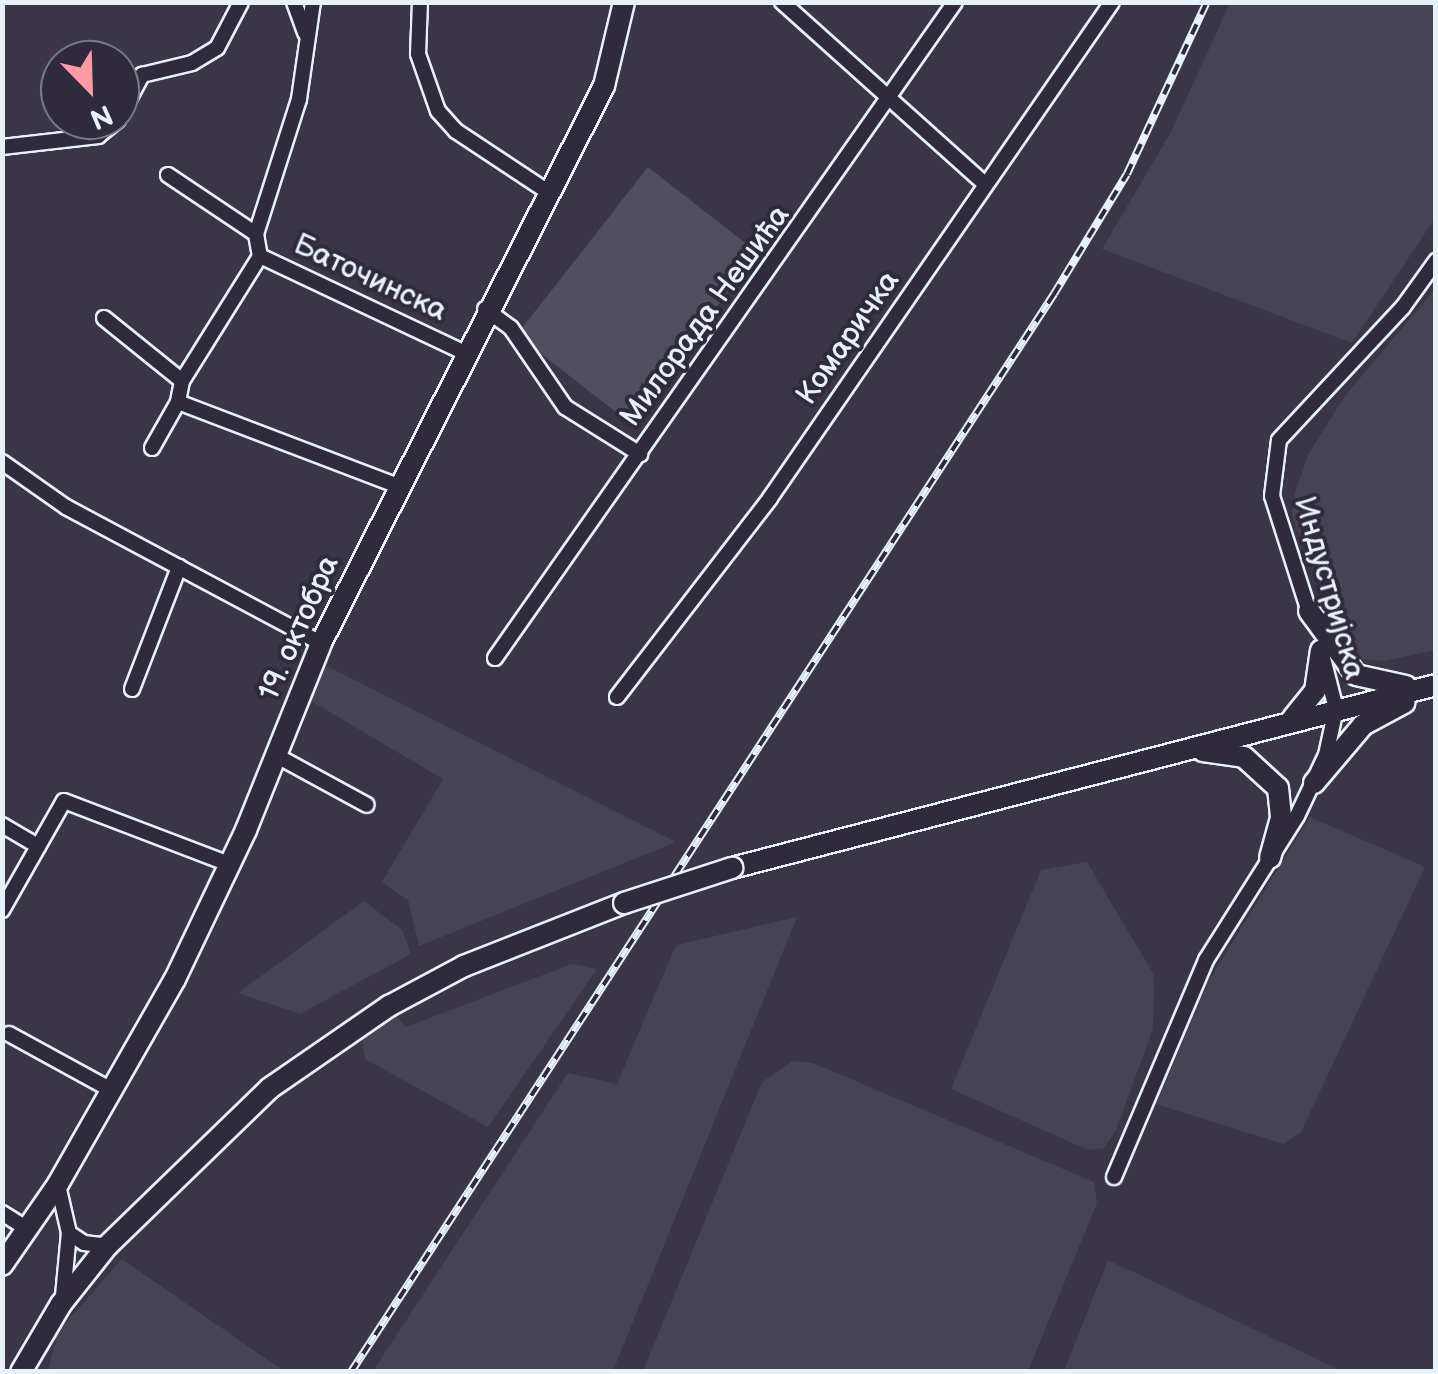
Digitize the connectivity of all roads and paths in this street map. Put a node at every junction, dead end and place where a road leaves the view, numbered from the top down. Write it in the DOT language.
graph roads {
  1 [pos="240,2"];
  2 [pos="294,2"];
  3 [pos="314,2"];
  4 [pos="420,2"];
  5 [pos="624,2"];
  6 [pos="782,2"];
  7 [pos="811,2"];
  8 [pos="955,2"];
  9 [pos="1112,2"];
  10 [pos="800,18"];
  11 [pos="307,44"];
  12 [pos="140,79"];
  13 [pos="891,102"];
  14 [pos="66,140"];
  15 [pos="2,148"];
  16 [pos="168,176"];
  17 [pos="984,183"];
  18 [pos="548,192"];
  19 [pos="256,234"];
  20 [pos="260,256"];
  21 [pos="1436,261"];
  22 [pos="485,309"];
  23 [pos="104,318"];
  24 [pos="465,353"];
  25 [pos="182,382"];
  26 [pos="178,402"];
  27 [pos="152,448"];
  28 [pos="640,454"];
  29 [pos="2,462"];
  30 [pos="398,486"];
  31 [pos="179,567"];
  32 [pos="1310,611"];
  33 [pos="321,643"];
  34 [pos="1321,650"];
  35 [pos="495,658"];
  36 [pos="1435,688"];
  37 [pos="132,689"];
  38 [pos="617,697"];
  39 [pos="1336,709"];
  40 [pos="1287,722"];
  41 [pos="1190,750"];
  42 [pos="277,756"];
  43 [pos="1314,783"];
  44 [pos="367,805"];
  45 [pos="2,825"];
  46 [pos="38,846"];
  47 [pos="1270,858"];
  48 [pos="229,864"];
  49 [pos="2,910"];
  50 [pos="9,1034"];
  51 [pos="114,1091"];
  52 [pos="1114,1177"];
  53 [pos="58,1184"];
  54 [pos="2,1212"];
  55 [pos="61,1218"];
  56 [pos="32,1224"];
  57 [pos="69,1233"];
  58 [pos="107,1246"];
  59 [pos="2,1265"];
  60 [pos="61,1304"];
  61 [pos="21,1372"];
  1 -- 12 [label="street"];
  2 -- 11 [label="street"];
  3 -- 11 [label="street"];
  4 -- 18 [label="street"];
  5 -- 18 [label="street, 19. октобра"];
  6 -- 10 [label="street"];
  7 -- 10 [label="street"];
  8 -- 13 [label="street, Милорада Нешића"];
  9 -- 17 [label="street, Комаричка"];
  10 -- 13 [label="street"];
  11 -- 19 [label="street"];
  13 -- 17 [label="street"];
  13 -- 28 [label="street, Милорада Нешића"];
  14 -- 15 [label="street"];
  16 -- 19 [label="street, Баточинска"];
  17 -- 38 [label="street, Комаричка"];
  18 -- 22 [label="street, 19. октобра"];
  19 -- 20 [label="street, Баточинска"];
  20 -- 24 [label="street, Баточинска"];
  20 -- 25 [label="street"];
  21 -- 32 [label="street, Индустријска"];
  22 -- 24 [label="street, 19. октобра"];
  22 -- 28 [label="street"];
  23 -- 25 [label="street"];
  24 -- 30 [label="street, 19. октобра"];
  25 -- 26 [label="street"];
  26 -- 27 [label="street"];
  26 -- 30 [label="street"];
  28 -- 35 [label="street, Милорада Нешића"];
  29 -- 31 [label="street"];
  30 -- 33 [label="street, 19. октобра"];
  31 -- 33 [label="street"];
  31 -- 37 [label="street"];
  32 -- 34 [label="street, Индустријска"];
  32 -- 36 [label="street"];
  33 -- 42 [label="street, 19. октобра"];
  34 -- 39 [label="street, Индустријска"];
  34 -- 40 [label="street"];
  36 -- 39 [label="street"];
  36 -- 43 [label="street"];
  39 -- 40 [label="street"];
  39 -- 43 [label="street, Индустријска"];
  40 -- 41 [label="street"];
  41 -- 47 [label="street"];
  41 -- 58 [label="street, bridge"];
  42 -- 44 [label="street"];
  42 -- 48 [label="street, 19. октобра"];
  43 -- 47 [label="street, Индустријска"];
  45 -- 46 [label="street"];
  46 -- 48 [label="street"];
  46 -- 49 [label="street"];
  47 -- 52 [label="street, Индустријска"];
  48 -- 51 [label="street, 19. октобра"];
  50 -- 51 [label="street"];
  51 -- 53 [label="street, 19. октобра"];
  53 -- 55 [label="street"];
  53 -- 56 [label="street, 19. октобра"];
  54 -- 56 [label="street"];
  55 -- 56 [label="street"];
  55 -- 57 [label="street"];
  56 -- 59 [label="street, 19. октобра"];
  57 -- 58 [label="street"];
  57 -- 60 [label="street"];
  58 -- 60 [label="street"];
  60 -- 61 [label="street"];
}
